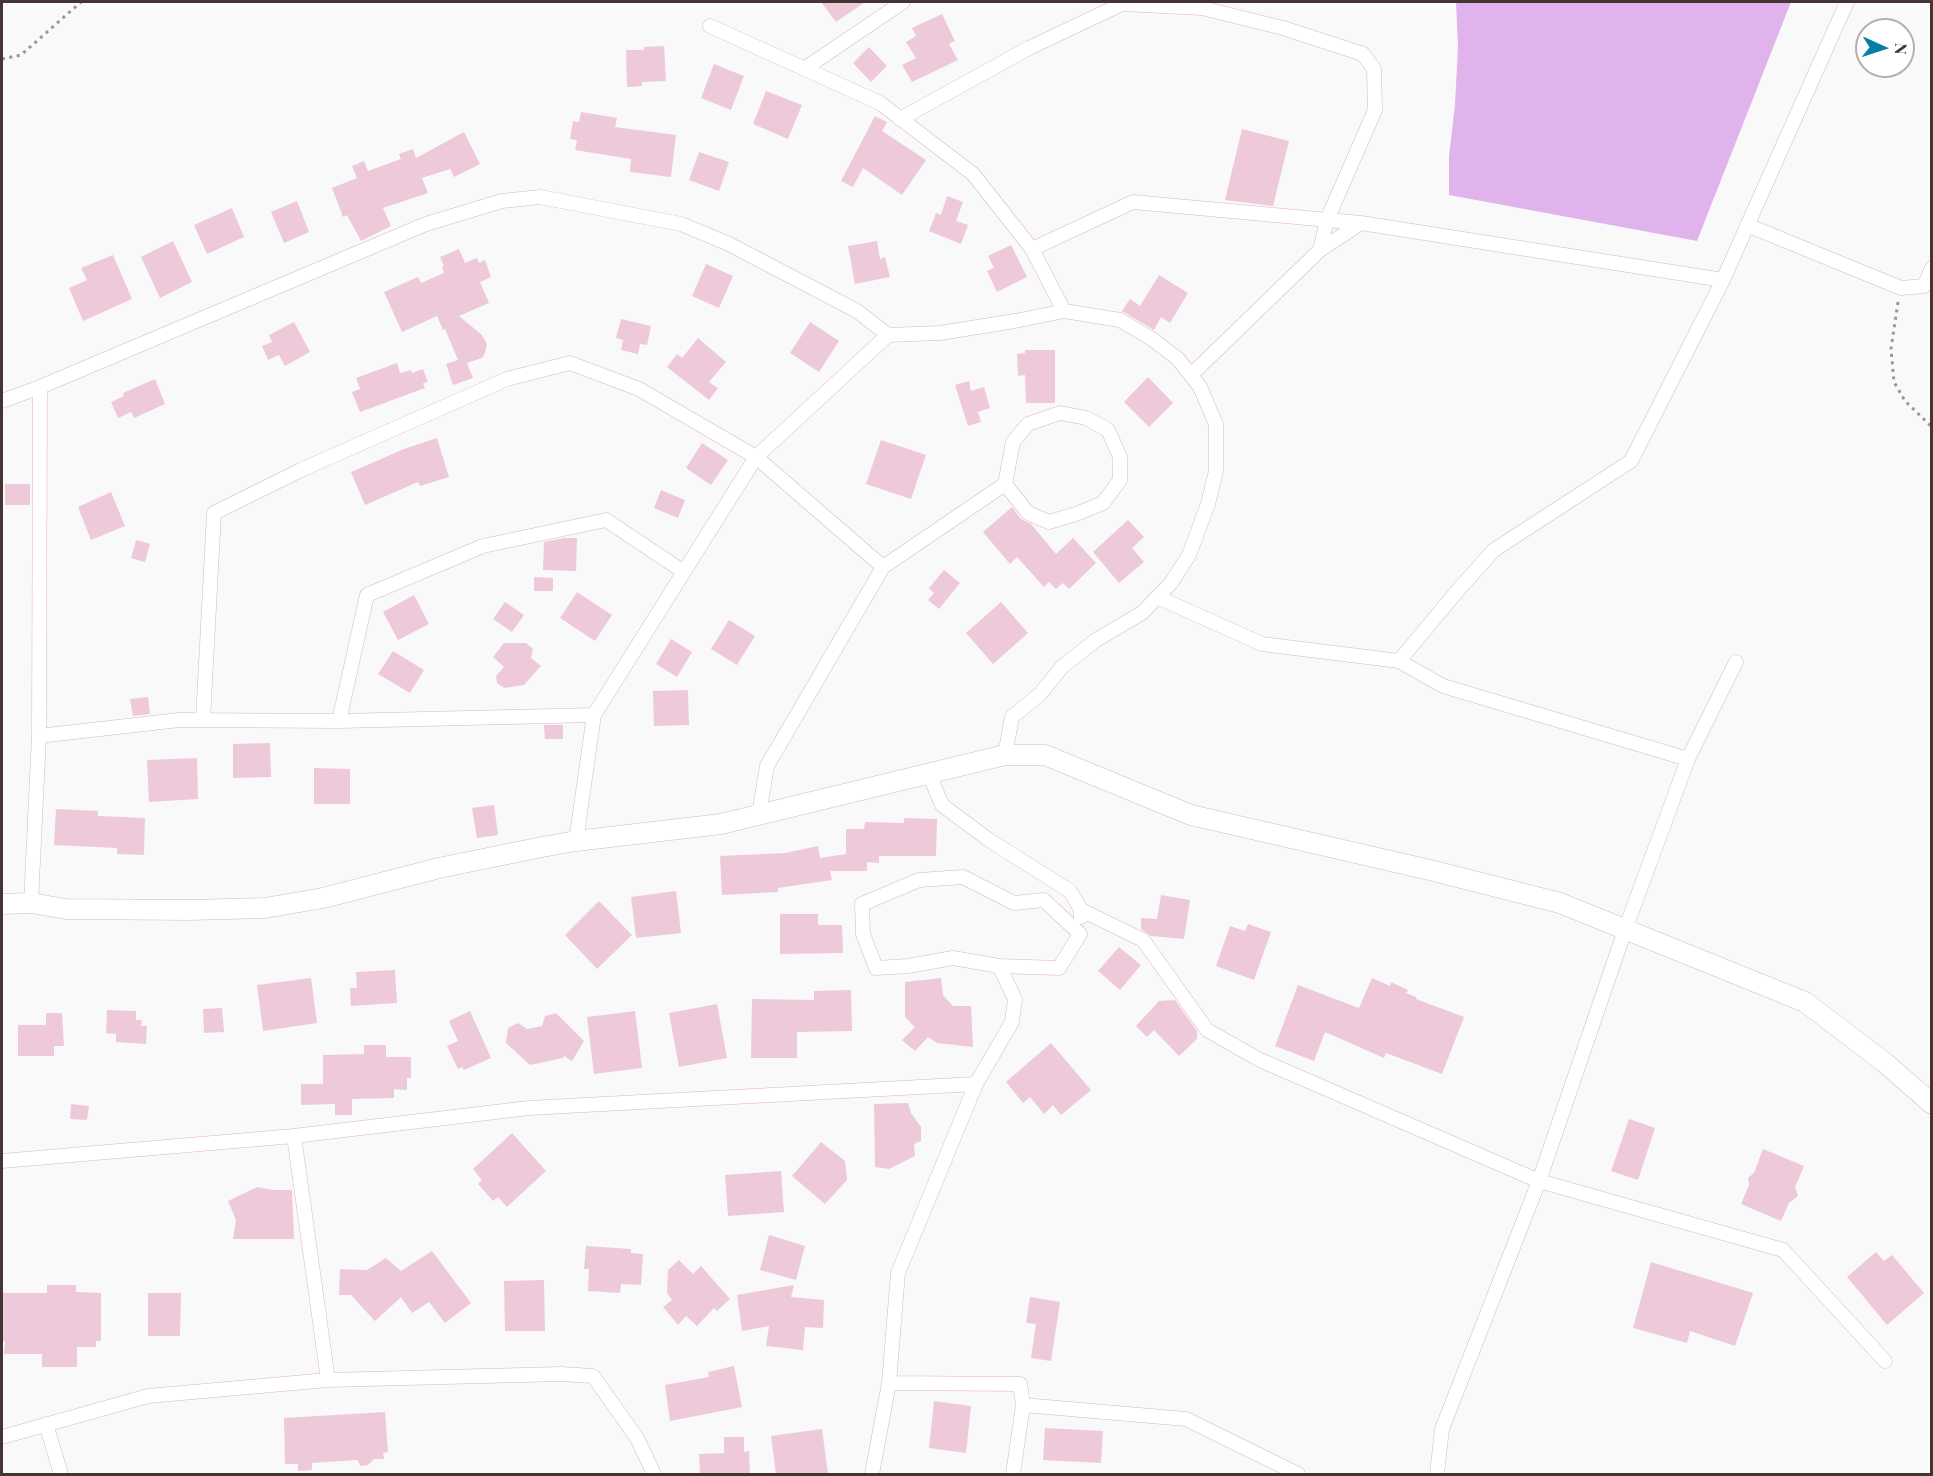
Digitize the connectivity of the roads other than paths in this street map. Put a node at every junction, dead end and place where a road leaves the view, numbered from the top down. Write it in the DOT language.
graph roads {
  1 [pos="903,2"];
  2 [pos="1847,2"];
  3 [pos="710,26"];
  4 [pos="804,69"];
  5 [pos="900,119"];
  6 [pos="1327,220"];
  7 [pos="1360,223"];
  8 [pos="1747,225"];
  9 [pos="1032,249"];
  10 [pos="1320,250"];
  11 [pos="1932,268"];
  12 [pos="1723,280"];
  13 [pos="1064,311"];
  14 [pos="888,334"];
  15 [pos="1192,374"];
  16 [pos="40,387"];
  17 [pos="2,401"];
  18 [pos="756,457"];
  19 [pos="1005,484"];
  20 [pos="883,567"];
  21 [pos="684,572"];
  22 [pos="1157,597"];
  23 [pos="1400,661"];
  24 [pos="1736,662"];
  25 [pos="594,715"];
  26 [pos="203,720"];
  27 [pos="339,721"];
  28 [pos="39,736"];
  29 [pos="1005,755"];
  30 [pos="1688,759"];
  31 [pos="929,774"];
  32 [pos="759,814"];
  33 [pos="576,841"];
  34 [pos="31,903"];
  35 [pos="2,904"];
  36 [pos="1081,910"];
  37 [pos="1625,930"];
  38 [pos="1080,934"];
  39 [pos="999,966"];
  40 [pos="976,1084"];
  41 [pos="1932,1104"];
  42 [pos="294,1136"];
  43 [pos="2,1161"];
  44 [pos="1539,1181"];
  45 [pos="1885,1361"];
  46 [pos="328,1380"];
  47 [pos="889,1383"];
  48 [pos="1023,1405"];
  49 [pos="46,1424"];
  50 [pos="2,1437"];
  51 [pos="60,1474"];
  52 [pos="654,1474"];
  53 [pos="872,1474"];
  54 [pos="1013,1474"];
  55 [pos="1298,1474"];
  56 [pos="1437,1474"];
  1 -- 4 [label="street"];
  2 -- 8 [label="street"];
  3 -- 4 [label="street"];
  4 -- 5 [label="street"];
  5 -- 6 [label="street"];
  5 -- 9 [label="street"];
  6 -- 7 [label="street"];
  6 -- 9 [label="street"];
  6 -- 10 [label="street"];
  7 -- 10 [label="street"];
  7 -- 12 [label="street"];
  8 -- 11 [label="street"];
  8 -- 12 [label="street"];
  9 -- 13 [label="street"];
  10 -- 15 [label="street"];
  12 -- 23 [label="street"];
  13 -- 14 [label="street"];
  13 -- 15 [label="street"];
  14 -- 16 [label="street"];
  14 -- 18 [label="street"];
  15 -- 22 [label="street"];
  16 -- 17 [label="street"];
  16 -- 28 [label="street"];
  18 -- 20 [label="street"];
  18 -- 21 [label="street"];
  18 -- 26 [label="street"];
  19 -- 19 [label="street"];
  19 -- 20 [label="street"];
  20 -- 32 [label="street"];
  21 -- 25 [label="street"];
  21 -- 27 [label="street"];
  22 -- 23 [label="street"];
  22 -- 29 [label="street"];
  23 -- 30 [label="street"];
  24 -- 30 [label="street"];
  25 -- 27 [label="street"];
  25 -- 33 [label="street"];
  26 -- 27 [label="street"];
  26 -- 28 [label="street"];
  28 -- 34 [label="street"];
  29 -- 31 [label="street"];
  29 -- 37 [label="street"];
  30 -- 37 [label="street"];
  31 -- 32 [label="street"];
  31 -- 36 [label="street"];
  32 -- 33 [label="street"];
  33 -- 34 [label="street"];
  34 -- 35 [label="street"];
  36 -- 38 [label="street"];
  36 -- 44 [label="street"];
  37 -- 41 [label="street"];
  37 -- 44 [label="street"];
  38 -- 39 [label="street"];
  38 -- 39 [label="street"];
  39 -- 40 [label="street"];
  40 -- 42 [label="street"];
  40 -- 47 [label="street"];
  42 -- 43 [label="street"];
  42 -- 46 [label="street"];
  44 -- 45 [label="street"];
  44 -- 56 [label="street"];
  46 -- 49 [label="street"];
  46 -- 52 [label="street"];
  47 -- 48 [label="street"];
  47 -- 53 [label="street"];
  48 -- 54 [label="street"];
  48 -- 55 [label="street"];
  49 -- 50 [label="street"];
  49 -- 51 [label="street"];
}
